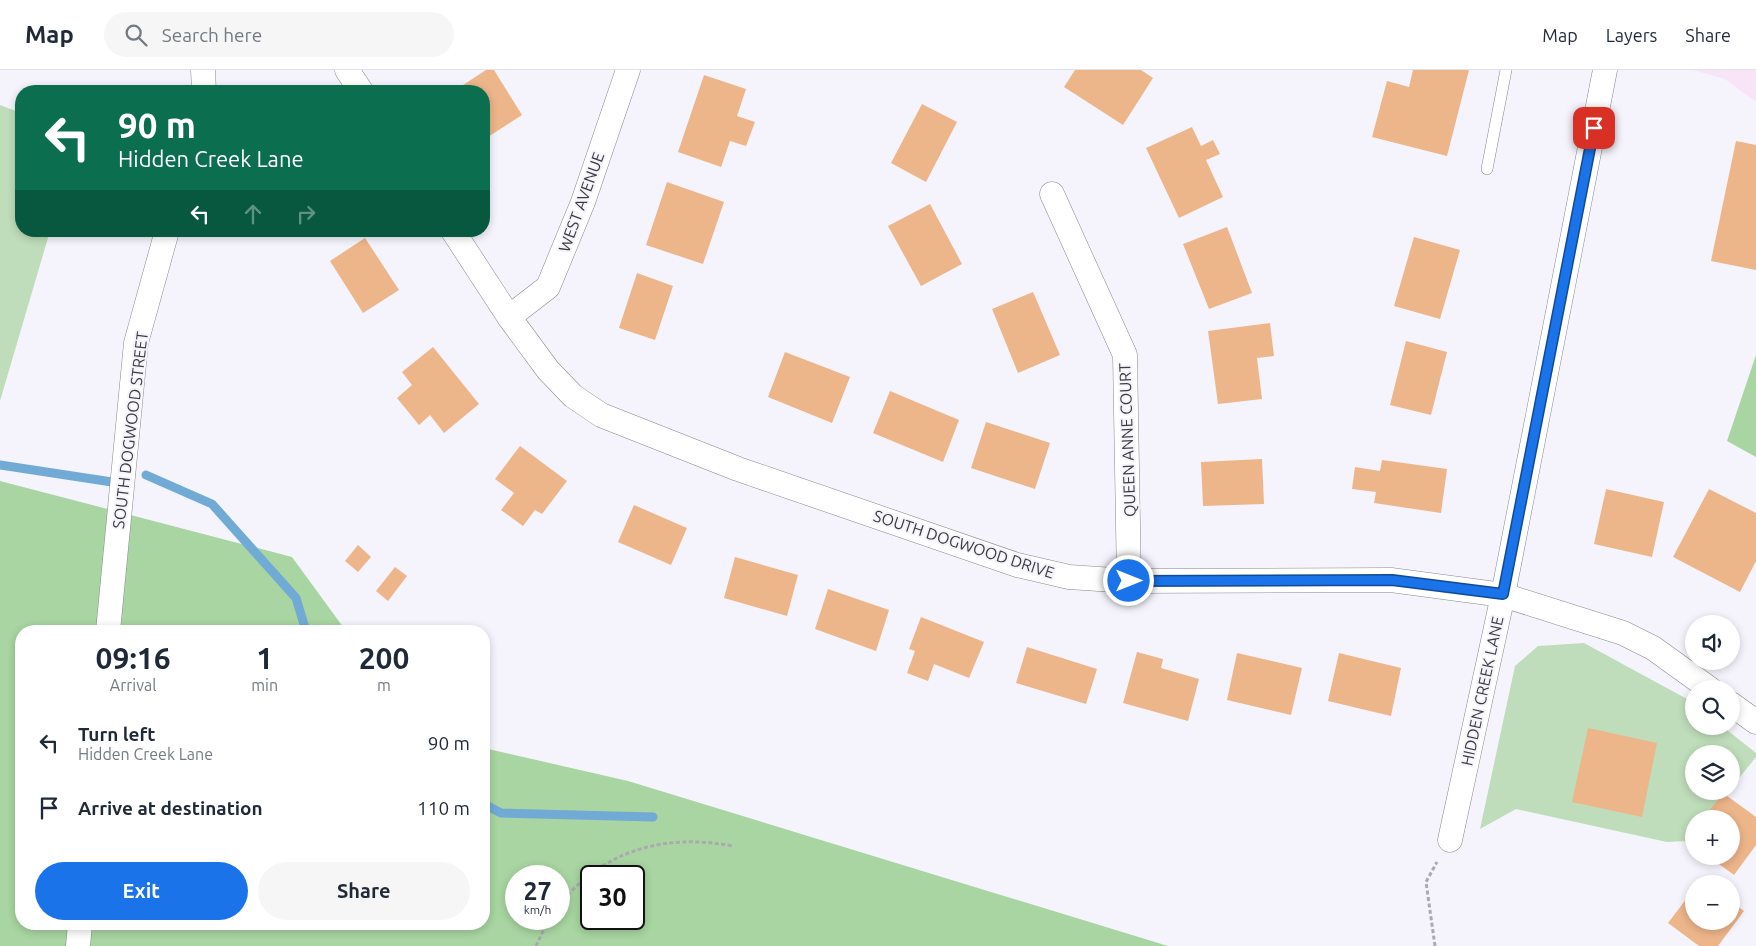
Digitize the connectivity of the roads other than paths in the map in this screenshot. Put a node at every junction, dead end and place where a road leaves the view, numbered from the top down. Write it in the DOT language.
graph roads {
  1 [pos="203,70"];
  2 [pos="347,70"];
  3 [pos="628,70"];
  4 [pos="1506,70"];
  5 [pos="1605,70"];
  6 [pos="204,85"];
  7 [pos="357,85"];
  8 [pos="1487,169"];
  9 [pos="1052,194"];
  10 [pos="165,237"];
  11 [pos="457,237"];
  12 [pos="509,317"];
  13 [pos="1129,581"];
  14 [pos="1503,594"];
  15 [pos="109,625"];
  16 [pos="1697,680"];
  17 [pos="1740,710"];
  18 [pos="1756,722"];
  19 [pos="1450,840"];
  20 [pos="79,930"];
  21 [pos="78,946"];
  1 -- 6 [label="street"];
  2 -- 7 [label="street"];
  3 -- 12 [label="street, WEST AVENUE"];
  4 -- 8 [label="lane"];
  5 -- 14 [label="street, HIDDEN CREEK LANE"];
  9 -- 13 [label="street, QUEEN ANNE COURT"];
  10 -- 15 [label="street, SOUTH DOGWOOD STREET"];
  11 -- 12 [label="street, SOUTH DOGWOOD DRIVE"];
  12 -- 13 [label="street, SOUTH DOGWOOD DRIVE"];
  13 -- 14 [label="street, SOUTH DOGWOOD DRIVE"];
  14 -- 16 [label="street, SOUTH DOGWOOD DRIVE"];
  14 -- 19 [label="street, HIDDEN CREEK LANE"];
  17 -- 18 [label="street"];
  20 -- 21 [label="street"];
}
